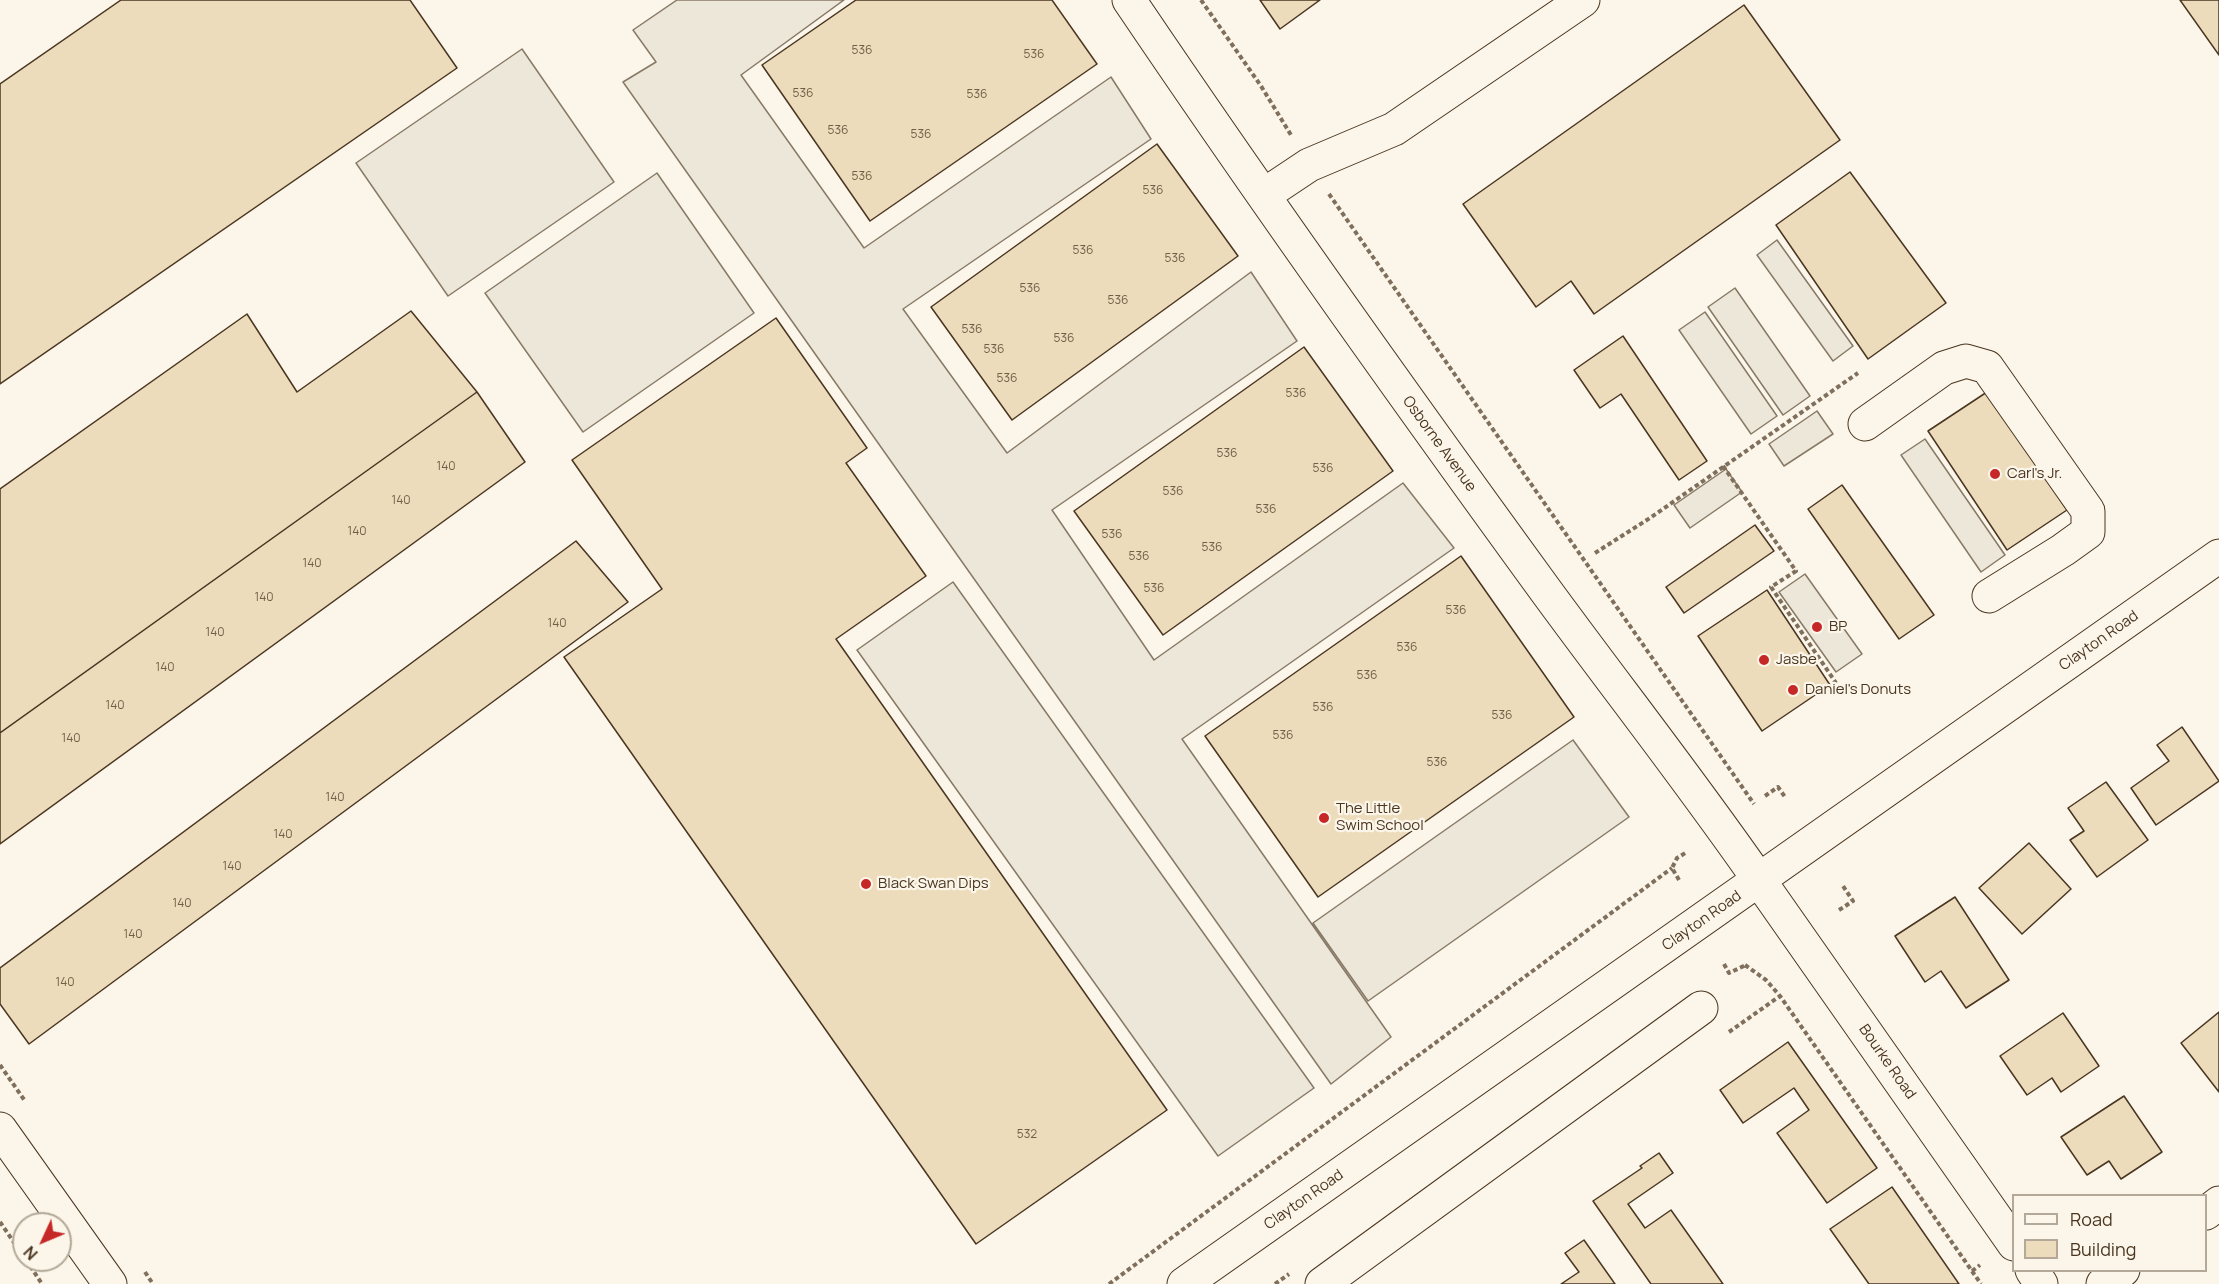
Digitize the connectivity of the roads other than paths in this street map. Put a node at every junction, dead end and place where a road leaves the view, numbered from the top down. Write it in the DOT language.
graph roads {
  1 [pos="1129,0"];
  2 [pos="1583,0"];
  3 [pos="1264,195"];
  4 [pos="1865,424"];
  5 [pos="2219,556"];
  6 [pos="1989,596"];
  7 [pos="1760,880"];
  8 [pos="1701,1008"];
  9 [pos="0,1129"];
  10 [pos="2012,1243"];
  11 [pos="2120,1272"];
  12 [pos="110,1284"];
  13 [pos="1184,1284"];
  14 [pos="1322,1284"];
  15 [pos="2103,1284"];
  1 -- 3 [label="main road, Osborne Avenue"];
  2 -- 3 [label="main road"];
  3 -- 7 [label="main road, Osborne Avenue"];
  4 -- 6 [label="main road"];
  5 -- 7 [label="main road, Clayton Road"];
  7 -- 10 [label="main road, Bourke Road"];
  7 -- 13 [label="main road, Clayton Road"];
  8 -- 14 [label="main road"];
  9 -- 12 [label="main road"];
  11 -- 15 [label="main road"];
}
